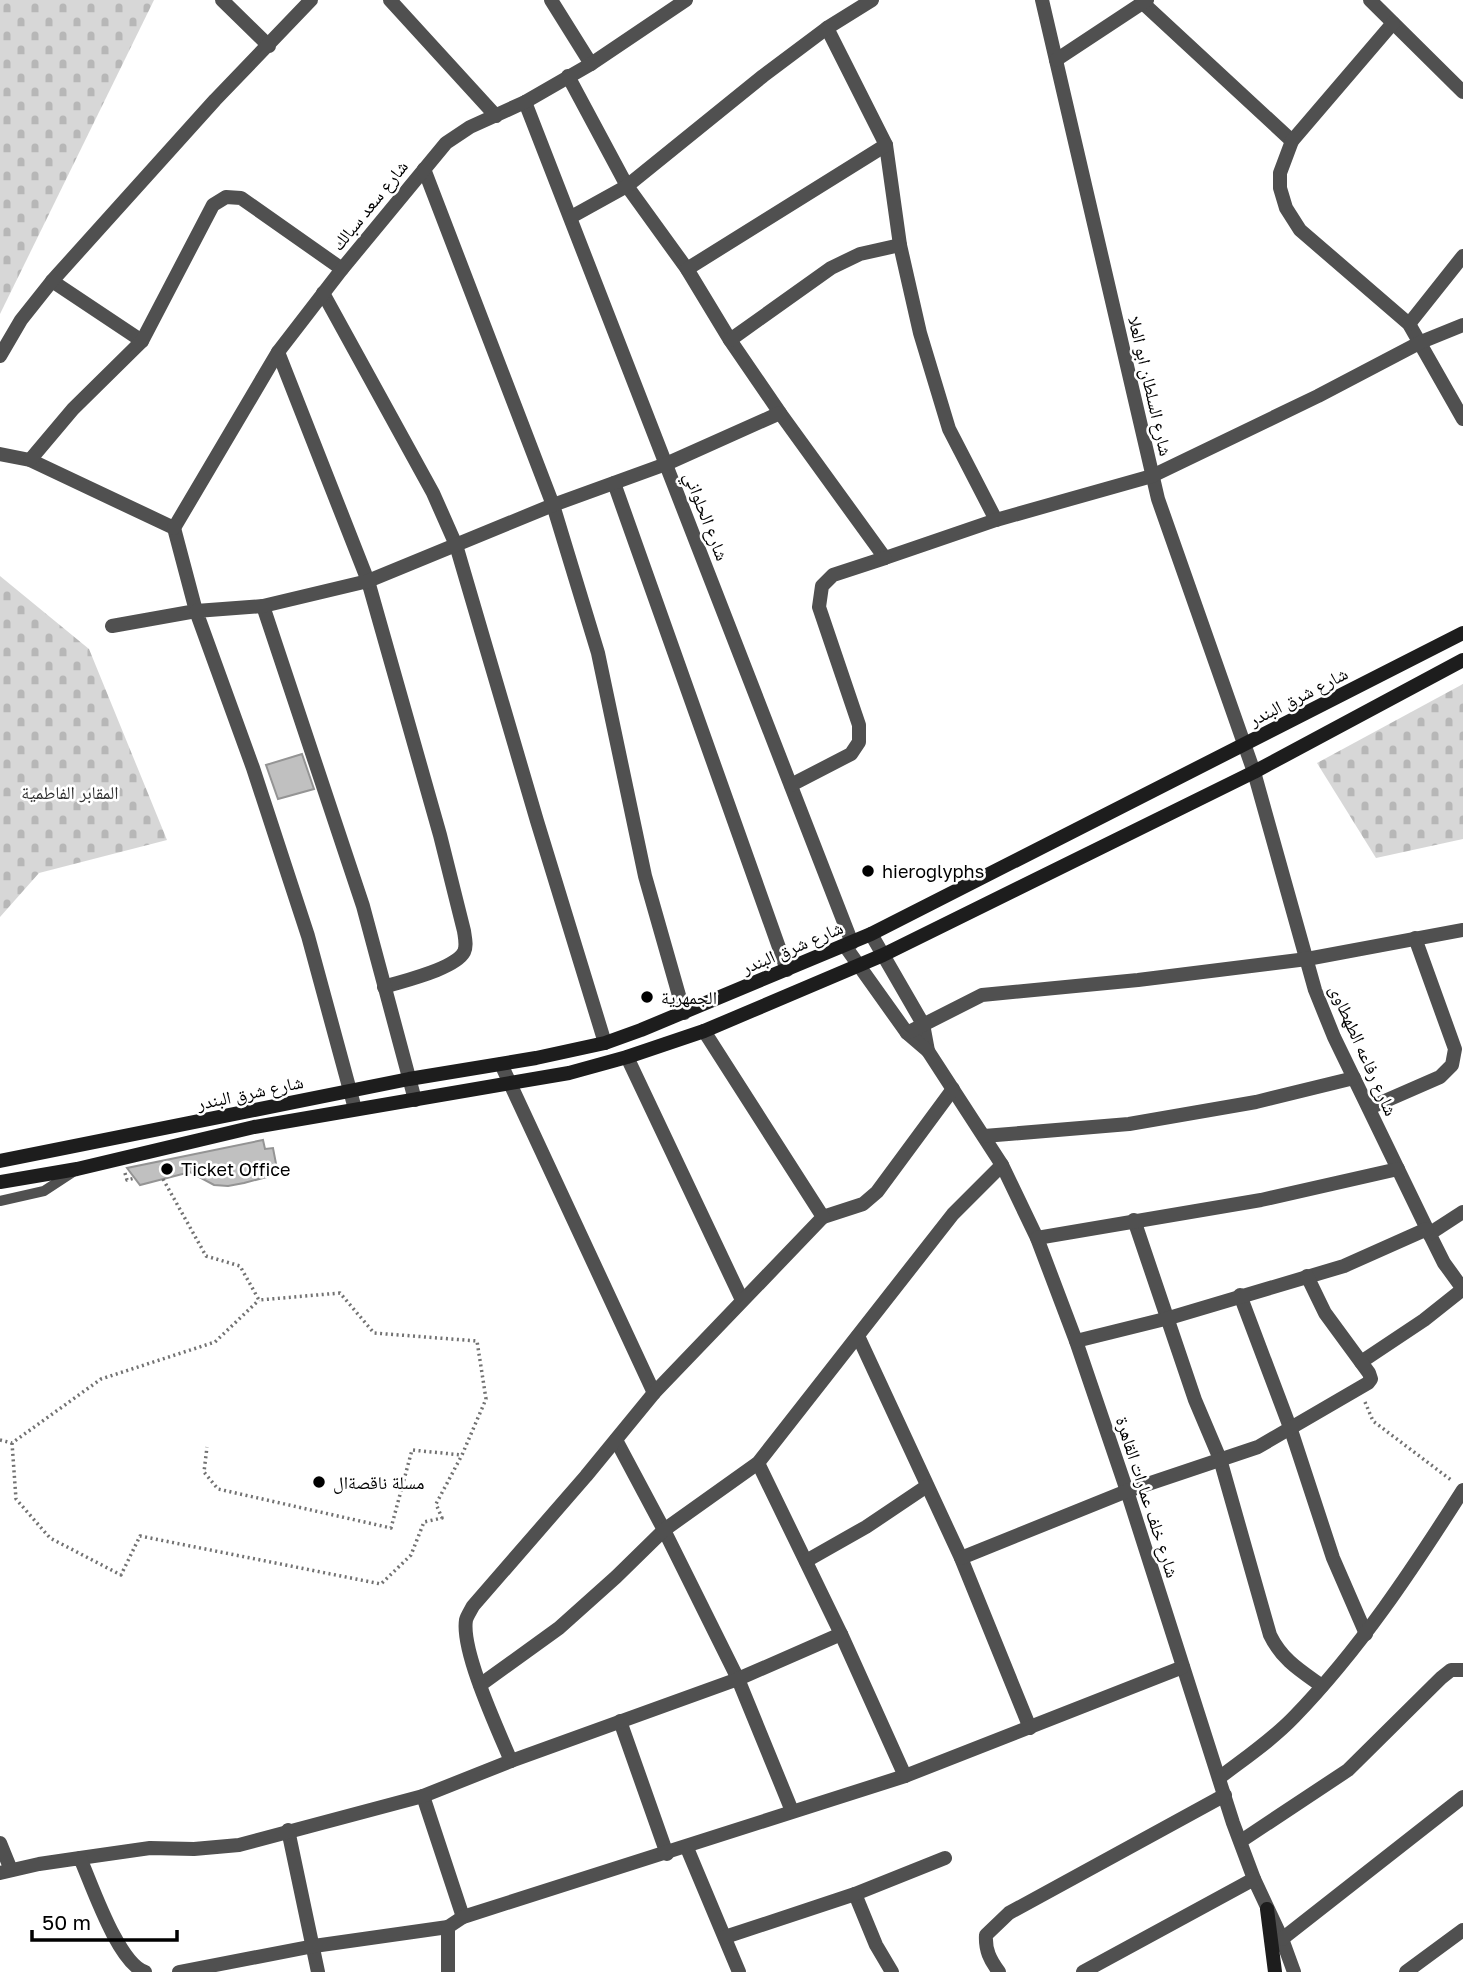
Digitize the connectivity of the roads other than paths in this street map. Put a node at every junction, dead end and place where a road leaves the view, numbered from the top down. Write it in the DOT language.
graph roads {
  1 [pos="222,0"];
  2 [pos="311,0"];
  3 [pos="390,0"];
  4 [pos="551,0"];
  5 [pos="686,0"];
  6 [pos="872,0"];
  7 [pos="1042,0"];
  8 [pos="1370,0"];
  9 [pos="1145,2"];
  10 [pos="666,6"];
  11 [pos="1393,23"];
  12 [pos="827,28"];
  13 [pos="269,46"];
  14 [pos="1056,60"];
  15 [pos="591,64"];
  16 [pos="568,76"];
  17 [pos="1463,92"];
  18 [pos="525,102"];
  19 [pos="496,116"];
  20 [pos="1292,141"];
  21 [pos="886,145"];
  22 [pos="424,169"];
  23 [pos="626,186"];
  24 [pos="571,217"];
  25 [pos="900,245"];
  26 [pos="1463,256"];
  27 [pos="342,269"];
  28 [pos="687,269"];
  29 [pos="52,281"];
  30 [pos="323,293"];
  31 [pos="1409,324"];
  32 [pos="1463,325"];
  33 [pos="730,340"];
  34 [pos="142,341"];
  35 [pos="1421,342"];
  36 [pos="278,352"];
  37 [pos="0,356"];
  38 [pos="780,413"];
  39 [pos="1463,419"];
  40 [pos="0,454"];
  41 [pos="30,460"];
  42 [pos="666,464"];
  43 [pos="1152,476"];
  44 [pos="614,483"];
  45 [pos="554,505"];
  46 [pos="996,520"];
  47 [pos="174,528"];
  48 [pos="456,545"];
  49 [pos="885,558"];
  50 [pos="368,580"];
  51 [pos="263,606"];
  52 [pos="196,611"];
  53 [pos="112,626"];
  54 [pos="1463,633"];
  55 [pos="1463,660"];
  56 [pos="1245,745"];
  57 [pos="1254,772"];
  58 [pos="790,785"];
  59 [pos="1463,930"];
  60 [pos="871,934"];
  61 [pos="1415,938"];
  62 [pos="848,944"];
  63 [pos="883,955"];
  64 [pos="1307,959"];
  65 [pos="858,966"];
  66 [pos="787,970"];
  67 [pos="384,987"];
  68 [pos="684,1013"];
  69 [pos="923,1024"];
  70 [pos="704,1031"];
  71 [pos="907,1033"];
  72 [pos="605,1042"];
  73 [pos="928,1051"];
  74 [pos="627,1057"];
  75 [pos="501,1064"];
  76 [pos="1354,1078"];
  77 [pos="409,1079"];
  78 [pos="510,1084"];
  79 [pos="953,1089"];
  80 [pos="350,1091"];
  81 [pos="415,1100"];
  82 [pos="1369,1108"];
  83 [pos="355,1109"];
  84 [pos="984,1136"];
  85 [pos="118,1138"];
  86 [pos="28,1157"];
  87 [pos="122,1158"];
  88 [pos="0,1161"];
  89 [pos="1002,1165"];
  90 [pos="77,1169"];
  91 [pos="1398,1169"];
  92 [pos="31,1177"];
  93 [pos="0,1182"];
  94 [pos="0,1201"];
  95 [pos="1463,1212"];
  96 [pos="823,1217"];
  97 [pos="1134,1220"];
  98 [pos="1428,1232"];
  99 [pos="1037,1238"];
  100 [pos="1307,1276"];
  101 [pos="1463,1289"];
  102 [pos="1240,1295"];
  103 [pos="742,1300"];
  104 [pos="1169,1318"];
  105 [pos="858,1336"];
  106 [pos="1076,1341"];
  107 [pos="1361,1362"];
  108 [pos="654,1393"];
  109 [pos="1291,1430"];
  110 [pos="616,1440"];
  111 [pos="1220,1459"];
  112 [pos="758,1462"];
  113 [pos="927,1486"];
  114 [pos="1458,1486"];
  115 [pos="1127,1491"];
  116 [pos="1458,1509"];
  117 [pos="664,1530"];
  118 [pos="961,1558"];
  119 [pos="806,1561"];
  120 [pos="1366,1633"];
  121 [pos="841,1634"];
  122 [pos="1184,1667"];
  123 [pos="1463,1670"];
  124 [pos="738,1679"];
  125 [pos="480,1685"];
  126 [pos="1322,1686"];
  127 [pos="620,1721"];
  128 [pos="1030,1728"];
  129 [pos="511,1760"];
  130 [pos="905,1776"];
  131 [pos="1219,1777"];
  132 [pos="1225,1795"];
  133 [pos="423,1796"];
  134 [pos="1463,1797"];
  135 [pos="792,1811"];
  136 [pos="288,1830"];
  137 [pos="1241,1841"];
  138 [pos="0,1843"];
  139 [pos="687,1848"];
  140 [pos="667,1854"];
  141 [pos="80,1858"];
  142 [pos="945,1858"];
  143 [pos="6,1872"];
  144 [pos="1254,1879"];
  145 [pos="855,1894"];
  146 [pos="1267,1909"];
  147 [pos="463,1917"];
  148 [pos="448,1927"];
  149 [pos="1463,1930"];
  150 [pos="725,1937"];
  151 [pos="1282,1940"];
  152 [pos="314,1945"];
  153 [pos="1109,1966"];
  154 [pos="145,1972"];
  155 [pos="179,1972"];
  156 [pos="318,1972"];
  157 [pos="448,1972"];
  158 [pos="739,1972"];
  159 [pos="892,1972"];
  160 [pos="999,1972"];
  161 [pos="1083,1972"];
  162 [pos="1275,1972"];
  163 [pos="1294,1972"];
  164 [pos="1406,1972"];
  1 -- 13 [label="street"];
  2 -- 13 [label="street"];
  3 -- 19 [label="street"];
  4 -- 15 [label="street"];
  5 -- 10 [label="street, شارع سعد سبالك"];
  6 -- 12 [label="street"];
  7 -- 14 [label="street, شارع السلطان ابو العلا"];
  8 -- 11 [label="street"];
  9 -- 14 [label="street"];
  9 -- 20 [label="street"];
  10 -- 15 [label="street, شارع سعد سبالك"];
  11 -- 17 [label="street"];
  11 -- 20 [label="street"];
  12 -- 21 [label="street"];
  12 -- 23 [label="street"];
  13 -- 29 [label="street"];
  14 -- 43 [label="street, شارع السلطان ابو العلا"];
  15 -- 16 [label="street, شارع سعد سبالك"];
  16 -- 18 [label="street, شارع سعد سبالك"];
  16 -- 23 [label="street"];
  18 -- 19 [label="street, شارع سعد سبالك"];
  18 -- 24 [label="street, شارع الحلواني"];
  19 -- 22 [label="street, شارع سعد سبالك"];
  20 -- 31 [label="street"];
  21 -- 25 [label="street"];
  21 -- 28 [label="street"];
  22 -- 27 [label="street, شارع سعد سبالك"];
  22 -- 45 [label="street"];
  23 -- 24 [label="street"];
  23 -- 28 [label="street"];
  24 -- 42 [label="street, شارع الحلواني"];
  25 -- 33 [label="street"];
  25 -- 46 [label="street"];
  26 -- 31 [label="street"];
  27 -- 30 [label="street, شارع سعد سبالك"];
  27 -- 34 [label="street"];
  28 -- 33 [label="street"];
  29 -- 34 [label="street"];
  29 -- 37 [label="street"];
  30 -- 36 [label="street, شارع سعد سبالك"];
  30 -- 48 [label="street"];
  31 -- 35 [label="street"];
  32 -- 35 [label="street"];
  33 -- 38 [label="street"];
  34 -- 41 [label="street"];
  35 -- 39 [label="street"];
  35 -- 43 [label="street"];
  36 -- 47 [label="street, شارع سعد سبالك"];
  36 -- 50 [label="street"];
  38 -- 42 [label="street"];
  38 -- 49 [label="street"];
  40 -- 41 [label="street"];
  41 -- 47 [label="street"];
  42 -- 44 [label="street"];
  42 -- 58 [label="street, شارع الحلواني"];
  43 -- 46 [label="street"];
  43 -- 56 [label="street, شارع السلطان ابو العلا"];
  44 -- 45 [label="street"];
  44 -- 66 [label="street"];
  45 -- 48 [label="street"];
  45 -- 68 [label="street"];
  46 -- 49 [label="street"];
  47 -- 52 [label="street"];
  48 -- 50 [label="street"];
  48 -- 72 [label="street"];
  49 -- 58 [label="street"];
  50 -- 51 [label="street"];
  50 -- 67 [label="street"];
  51 -- 52 [label="street"];
  51 -- 67 [label="street"];
  52 -- 53 [label="street"];
  52 -- 80 [label="street"];
  54 -- 56 [label="main road, شارع شرق البندر"];
  55 -- 57 [label="main road, شارع شرق البندر"];
  56 -- 57 [label="street, شارع السلطان ابو العلا"];
  56 -- 60 [label="main road, شارع شرق البندر"];
  57 -- 63 [label="main road, شارع شرق البندر"];
  57 -- 64 [label="street, شارع رفاعه الطهطاوى"];
  58 -- 62 [label="street, شارع الحلواني"];
  59 -- 61 [label="street"];
  60 -- 62 [label="main road, شارع شرق البندر"];
  60 -- 63 [label="street, شارع خلف عمارات القاهرة"];
  61 -- 64 [label="street"];
  61 -- 82 [label="street"];
  62 -- 65 [label="street, شارع خلف عمارات القاهرة"];
  62 -- 66 [label="main road, شارع شرق البندر"];
  63 -- 65 [label="main road, شارع شرق البندر"];
  63 -- 69 [label="street, شارع خلف عمارات القاهرة"];
  64 -- 69 [label="street"];
  64 -- 76 [label="street, شارع رفاعه الطهطاوى"];
  65 -- 70 [label="main road, شارع شرق البندر"];
  65 -- 71 [label="street, شارع خلف عمارات القاهرة"];
  66 -- 68 [label="main road, شارع شرق البندر"];
  67 -- 77 [label="street"];
  68 -- 72 [label="main road, شارع شرق البندر"];
  69 -- 71 [label="street"];
  69 -- 73 [label="street, شارع خلف عمارات القاهرة"];
  70 -- 74 [label="main road, شارع شرق البندر"];
  70 -- 96 [label="street"];
  71 -- 73 [label="street, شارع خلف عمارات القاهرة"];
  72 -- 75 [label="main road, شارع شرق البندر"];
  73 -- 79 [label="street, شارع خلف عمارات القاهرة"];
  74 -- 78 [label="main road, شارع شرق البندر"];
  74 -- 103 [label="street"];
  75 -- 77 [label="main road, شارع شرق البندر"];
  75 -- 78 [label="street"];
  76 -- 82 [label="street, شارع رفاعه الطهطاوى"];
  76 -- 84 [label="street"];
  77 -- 80 [label="main road, شارع شرق البندر"];
  77 -- 81 [label="street"];
  78 -- 81 [label="main road, شارع شرق البندر"];
  78 -- 108 [label="street"];
  79 -- 84 [label="street, شارع خلف عمارات القاهرة"];
  79 -- 96 [label="street"];
  80 -- 83 [label="street"];
  80 -- 85 [label="main road, شارع شرق البندر"];
  81 -- 83 [label="main road, شارع شرق البندر"];
  82 -- 91 [label="street, شارع رفاعه الطهطاوى"];
  83 -- 87 [label="main road, شارع شرق البندر"];
  84 -- 89 [label="street, شارع خلف عمارات القاهرة"];
  85 -- 86 [label="main road, شارع شرق البندر"];
  85 -- 87 [label="main road"];
  86 -- 88 [label="main road, شارع شرق البندر"];
  86 -- 92 [label="main road"];
  87 -- 90 [label="main road, شارع شرق البندر"];
  89 -- 99 [label="street, شارع خلف عمارات القاهرة"];
  89 -- 105 [label="street"];
  90 -- 92 [label="main road, شارع شرق البندر"];
  90 -- 94 [label="lane"];
  91 -- 97 [label="street"];
  91 -- 98 [label="street, شارع رفاعه الطهطاوى"];
  92 -- 93 [label="main road, شارع شرق البندر"];
  95 -- 98 [label="street"];
  96 -- 103 [label="street"];
  97 -- 99 [label="street"];
  97 -- 104 [label="street"];
  98 -- 100 [label="street"];
  98 -- 101 [label="street, شارع رفاعه الطهطاوى"];
  99 -- 106 [label="street, شارع خلف عمارات القاهرة"];
  100 -- 102 [label="street"];
  100 -- 107 [label="street"];
  101 -- 107 [label="street"];
  102 -- 104 [label="street"];
  102 -- 109 [label="street"];
  103 -- 108 [label="street"];
  104 -- 106 [label="street"];
  104 -- 111 [label="street"];
  105 -- 112 [label="street"];
  105 -- 113 [label="street"];
  106 -- 115 [label="street, شارع خلف عمارات القاهرة"];
  107 -- 109 [label="street"];
  108 -- 110 [label="street"];
  109 -- 111 [label="street"];
  109 -- 120 [label="street"];
  110 -- 117 [label="street"];
  110 -- 125 [label="street"];
  111 -- 115 [label="street"];
  111 -- 126 [label="street"];
  112 -- 117 [label="street"];
  112 -- 119 [label="street"];
  113 -- 118 [label="street"];
  113 -- 119 [label="street"];
  114 -- 116 [label="street"];
  115 -- 118 [label="street"];
  115 -- 122 [label="street, شارع خلف عمارات القاهرة"];
  116 -- 120 [label="street"];
  117 -- 124 [label="street"];
  117 -- 125 [label="street"];
  118 -- 128 [label="street"];
  119 -- 121 [label="street"];
  120 -- 126 [label="street"];
  121 -- 124 [label="street"];
  121 -- 130 [label="street"];
  122 -- 128 [label="street"];
  122 -- 131 [label="street, شارع خلف عمارات القاهرة"];
  123 -- 137 [label="street"];
  124 -- 127 [label="street"];
  124 -- 135 [label="street"];
  125 -- 129 [label="street"];
  126 -- 131 [label="street"];
  127 -- 129 [label="street"];
  127 -- 140 [label="street"];
  128 -- 130 [label="street"];
  129 -- 133 [label="street"];
  130 -- 135 [label="street"];
  131 -- 132 [label="street, شارع خلف عمارات القاهرة"];
  132 -- 137 [label="street, شارع خلف عمارات القاهرة"];
  132 -- 160 [label="street"];
  133 -- 136 [label="street"];
  133 -- 147 [label="street"];
  134 -- 151 [label="street"];
  135 -- 139 [label="street"];
  136 -- 141 [label="street"];
  136 -- 152 [label="street"];
  137 -- 144 [label="street, شارع خلف عمارات القاهرة"];
  138 -- 143 [label="street"];
  139 -- 140 [label="street"];
  139 -- 150 [label="street"];
  140 -- 147 [label="street"];
  141 -- 143 [label="street"];
  141 -- 154 [label="street"];
  142 -- 145 [label="street"];
  144 -- 146 [label="street, شارع خلف عمارات القاهرة"];
  144 -- 153 [label="street"];
  145 -- 150 [label="street"];
  145 -- 159 [label="street"];
  146 -- 151 [label="street, شارع خلف عمارات القاهرة"];
  146 -- 162 [label="main road"];
  147 -- 148 [label="street"];
  148 -- 152 [label="street"];
  148 -- 157 [label="street"];
  149 -- 164 [label="street"];
  150 -- 158 [label="street"];
  151 -- 163 [label="street, شارع خلف عمارات القاهرة"];
  152 -- 155 [label="street"];
  152 -- 156 [label="street"];
  153 -- 161 [label="street"];
}
